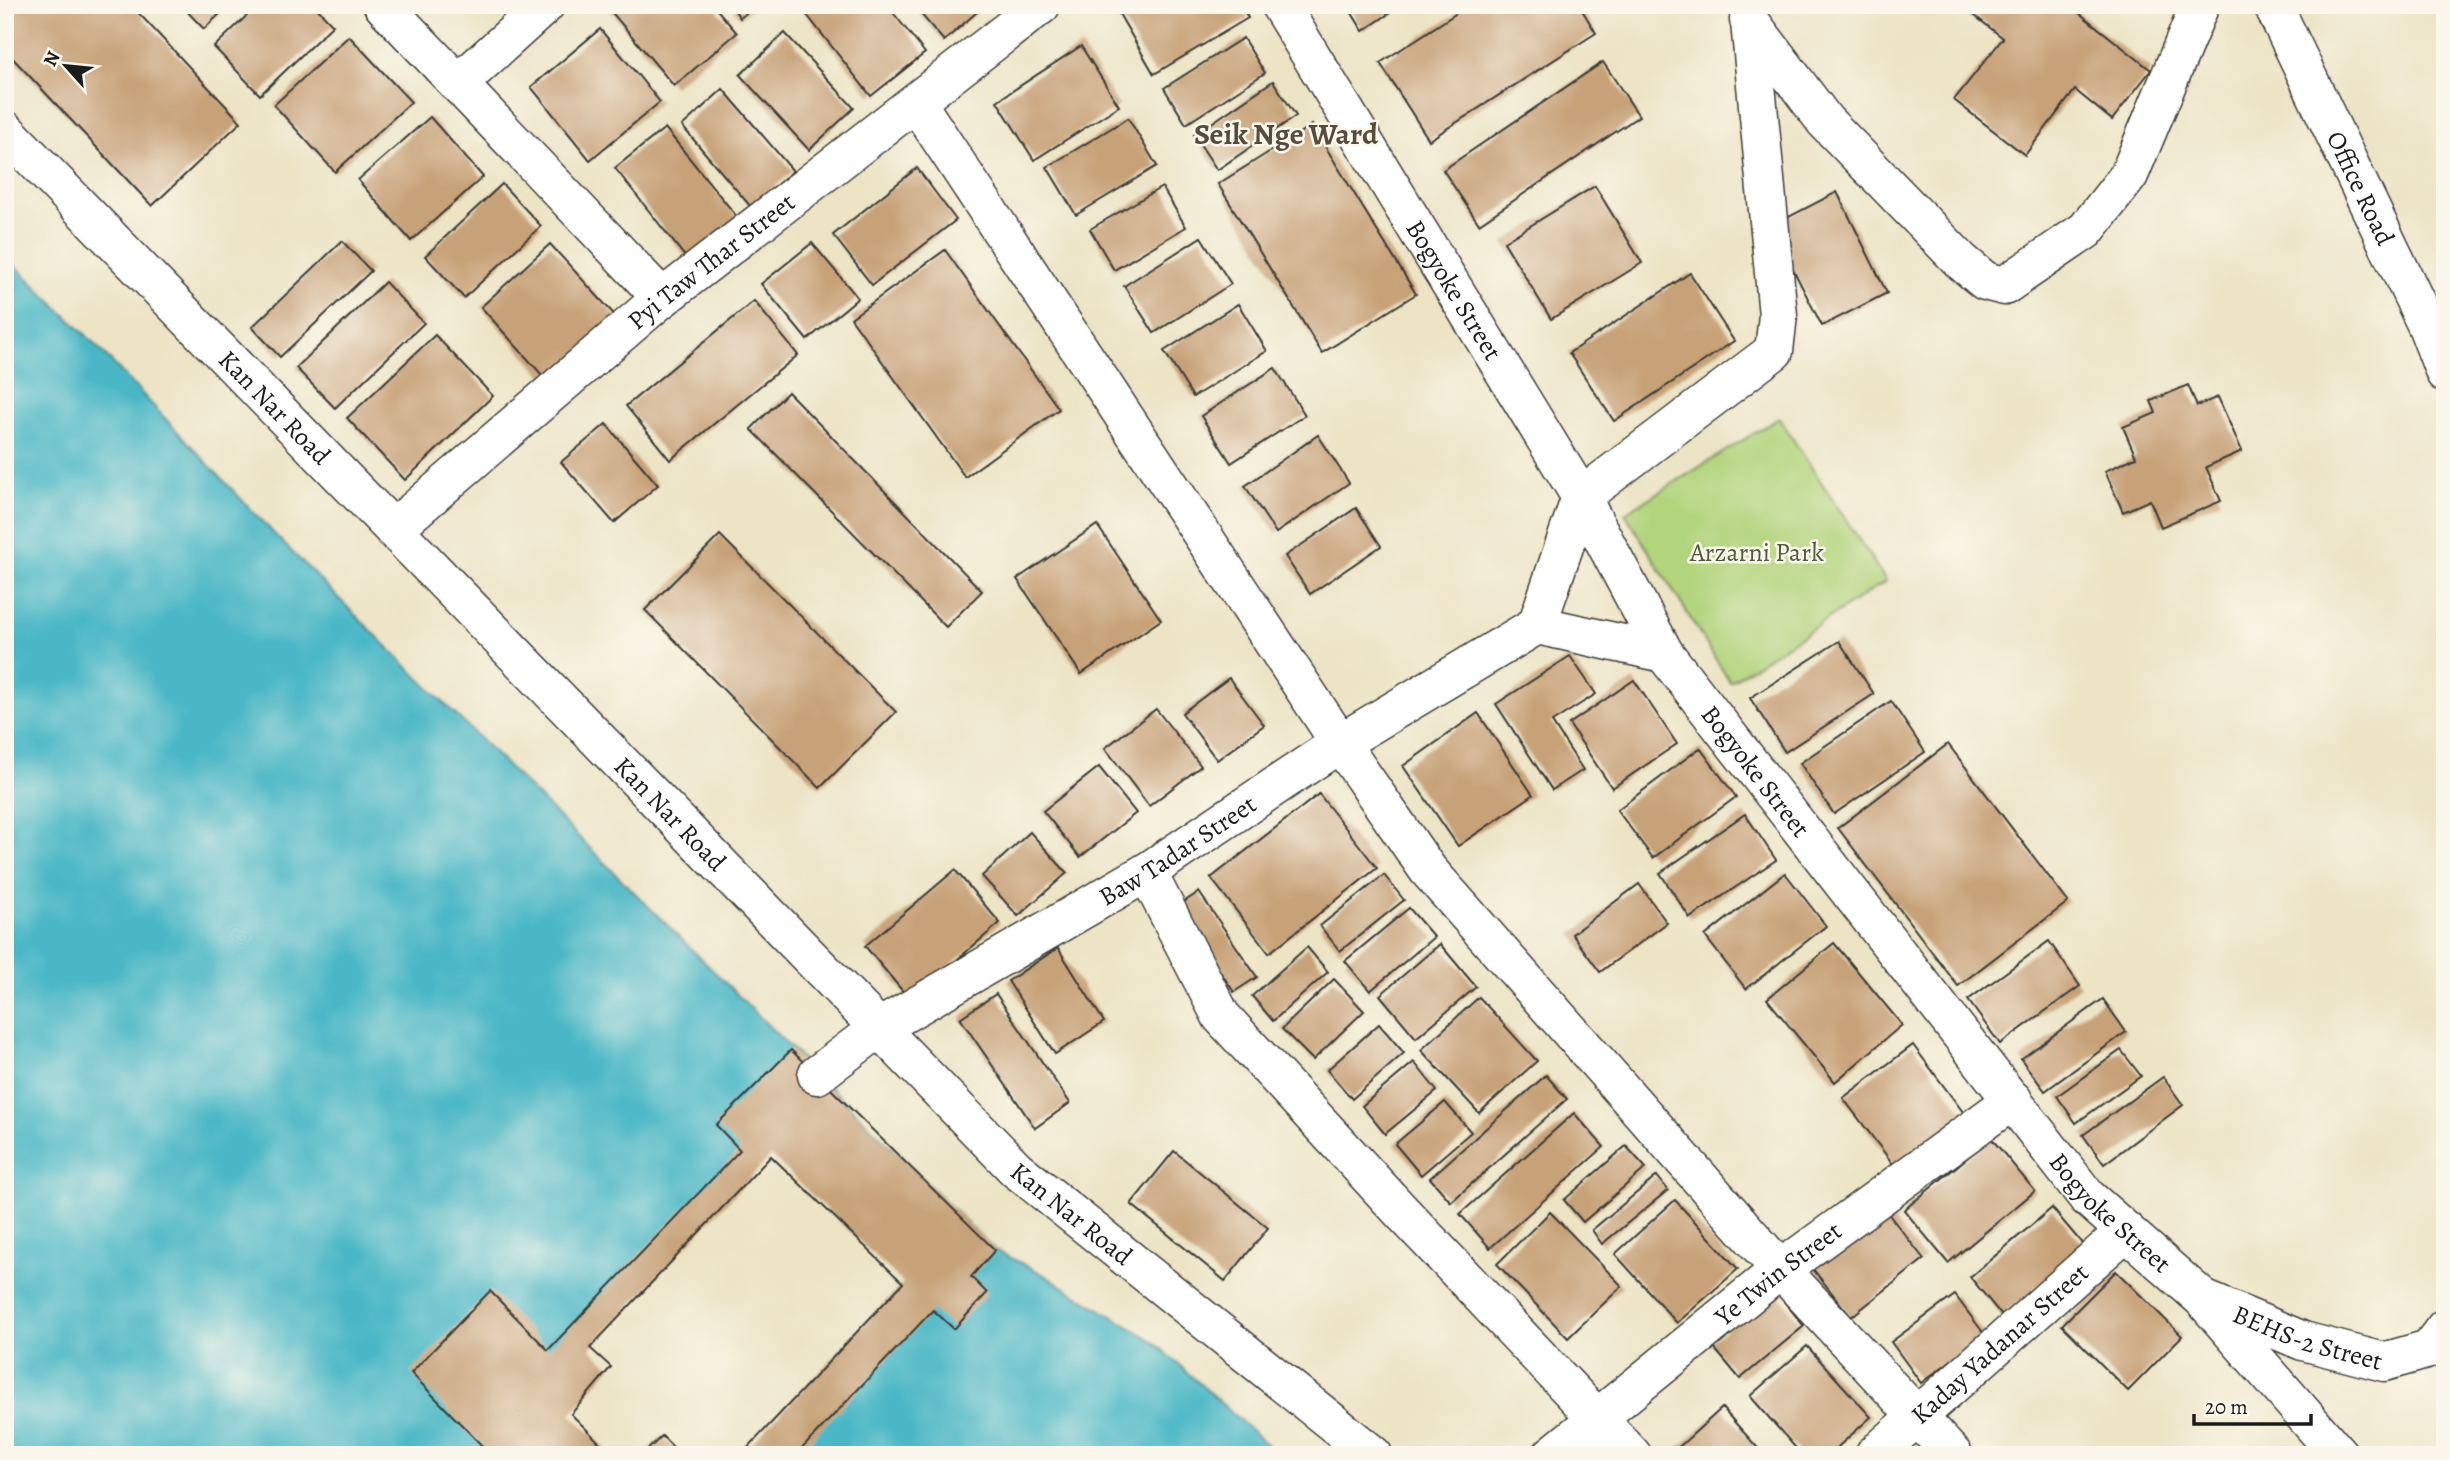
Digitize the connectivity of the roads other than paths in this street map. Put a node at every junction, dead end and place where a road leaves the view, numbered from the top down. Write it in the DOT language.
graph roads {
  1 [pos="383,5"];
  2 [pos="545,5"];
  3 [pos="1041,5"];
  4 [pos="1280,5"];
  5 [pos="2200,5"];
  6 [pos="2273,5"];
  7 [pos="1743,13"];
  8 [pos="458,84"];
  9 [pos="916,102"];
  10 [pos="5,130"];
  11 [pos="662,298"];
  12 [pos="2445,373"];
  13 [pos="1581,497"];
  14 [pos="393,529"];
  15 [pos="1537,625"];
  16 [pos="1664,653"];
  17 [pos="1340,743"];
  18 [pos="1147,872"];
  19 [pos="879,1028"];
  20 [pos="817,1075"];
  21 [pos="2013,1100"];
  22 [pos="2126,1231"];
  23 [pos="1781,1269"];
  24 [pos="2203,1299"];
  25 [pos="2445,1328"];
  26 [pos="1917,1416"];
  27 [pos="1599,1417"];
  28 [pos="1373,1455"];
  29 [pos="1552,1455"];
  30 [pos="1632,1455"];
  31 [pos="1874,1455"];
  32 [pos="1953,1455"];
  33 [pos="2339,1455"];
  1 -- 8 [label="street"];
  2 -- 8 [label="street"];
  3 -- 9 [label="street, Pyi Taw Thar Street"];
  4 -- 13 [label="street, Bogyoke Street"];
  5 -- 7 [label="street"];
  6 -- 12 [label="street, Office Road"];
  7 -- 13 [label="street"];
  8 -- 11 [label="street"];
  9 -- 11 [label="street, Pyi Taw Thar Street"];
  9 -- 17 [label="street"];
  10 -- 14 [label="street, Kan Nar Road"];
  11 -- 14 [label="street, Pyi Taw Thar Street"];
  13 -- 15 [label="street"];
  13 -- 16 [label="street, Bogyoke Street"];
  14 -- 19 [label="street, Kan Nar Road"];
  15 -- 16 [label="street"];
  15 -- 17 [label="street, Baw Tadar Street"];
  16 -- 21 [label="street, Bogyoke Street"];
  17 -- 18 [label="street, Baw Tadar Street"];
  17 -- 23 [label="street"];
  18 -- 19 [label="street, Baw Tadar Street"];
  18 -- 27 [label="street"];
  19 -- 20 [label="street, Baw Tadar Street"];
  19 -- 28 [label="street, Kan Nar Road"];
  21 -- 22 [label="street, Bogyoke Street"];
  21 -- 23 [label="street, Ye Twin Street"];
  22 -- 24 [label="street, Bogyoke Street"];
  22 -- 26 [label="street, Kaday Yadanar Street"];
  23 -- 26 [label="street"];
  23 -- 27 [label="street, Ye Twin Street"];
  24 -- 25 [label="street, BEHS-2 Street"];
  24 -- 33 [label="street, Bogyoke Street"];
  26 -- 31 [label="street, Kaday Yadanar Street"];
  26 -- 32 [label="street"];
  27 -- 29 [label="street, Ye Twin Street"];
  27 -- 30 [label="street"];
}
